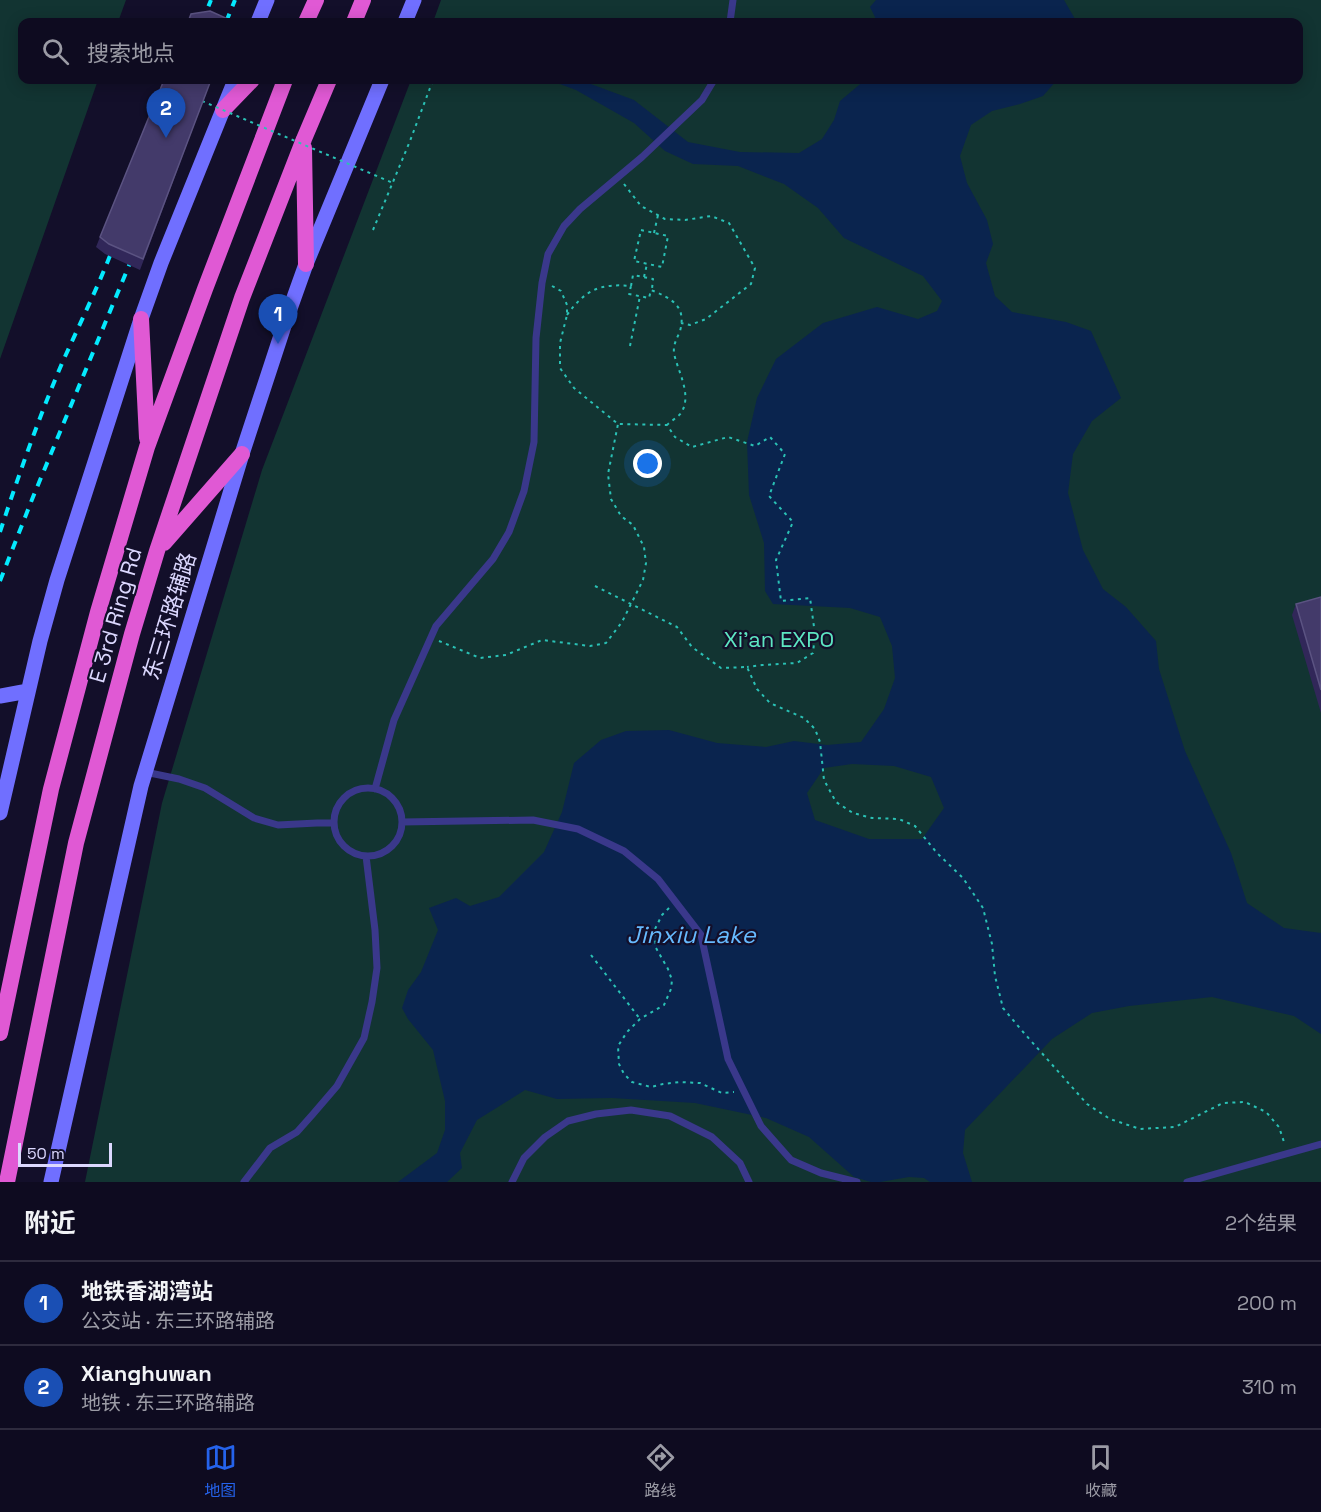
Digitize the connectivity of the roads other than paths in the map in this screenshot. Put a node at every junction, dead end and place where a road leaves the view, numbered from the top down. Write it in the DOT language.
graph roads {
  1 [pos="267,0"];
  2 [pos="316,0"];
  3 [pos="363,0"];
  4 [pos="414,0"];
  5 [pos="733,0"];
  6 [pos="260,18"];
  7 [pos="308,18"];
  8 [pos="356,18"];
  9 [pos="407,18"];
  10 [pos="731,18"];
  11 [pos="233,84"];
  12 [pos="248,84"];
  13 [pos="283,84"];
  14 [pos="327,84"];
  15 [pos="380,84"];
  16 [pos="712,84"];
  17 [pos="222,110"];
  18 [pos="304,140"];
  19 [pos="306,264"];
  20 [pos="141,319"];
  21 [pos="147,447"];
  22 [pos="242,454"];
  23 [pos="157,550"];
  24 [pos="28,691"];
  25 [pos="0,696"];
  26 [pos="5,767"];
  27 [pos="145,772"];
  28 [pos="375,789"];
  29 [pos="0,813"];
  30 [pos="402,822"];
  31 [pos="333,823"];
  32 [pos="366,856"];
  33 [pos="0,1033"];
  34 [pos="1321,1144"];
  35 [pos="7,1182"];
  36 [pos="51,1182"];
  37 [pos="244,1182"];
  38 [pos="512,1182"];
  39 [pos="749,1182"];
  40 [pos="857,1182"];
  41 [pos="1187,1182"];
  1 -- 6 [label="main road"];
  2 -- 7 [label="highway"];
  3 -- 8 [label="highway"];
  4 -- 9 [label="main road"];
  5 -- 10 [label="lane"];
  11 -- 17 [label="main road"];
  12 -- 17 [label="highway"];
  13 -- 21 [label="highway, E 3rd Ring Rd"];
  14 -- 18 [label="highway, E 3rd Ring Rd"];
  15 -- 19 [label="main road, 东三环路辅路"];
  16 -- 28 [label="lane"];
  17 -- 20 [label="main road"];
  18 -- 19 [label="highway"];
  18 -- 23 [label="highway, E 3rd Ring Rd"];
  19 -- 22 [label="main road, 东三环路辅路"];
  20 -- 21 [label="highway"];
  20 -- 24 [label="main road"];
  21 -- 33 [label="highway, E 3rd Ring Rd"];
  22 -- 23 [label="highway"];
  22 -- 27 [label="main road, 东三环路辅路"];
  23 -- 35 [label="highway, E 3rd Ring Rd"];
  24 -- 25 [label="main road"];
  24 -- 26 [label="main road"];
  26 -- 29 [label="main road"];
  27 -- 31 [label="lane"];
  27 -- 36 [label="main road, 东三环路辅路"];
  28 -- 30 [label="lane"];
  28 -- 31 [label="lane"];
  30 -- 32 [label="lane"];
  30 -- 40 [label="lane"];
  31 -- 32 [label="lane"];
  32 -- 37 [label="lane"];
  34 -- 41 [label="lane"];
  38 -- 39 [label="lane"];
}
